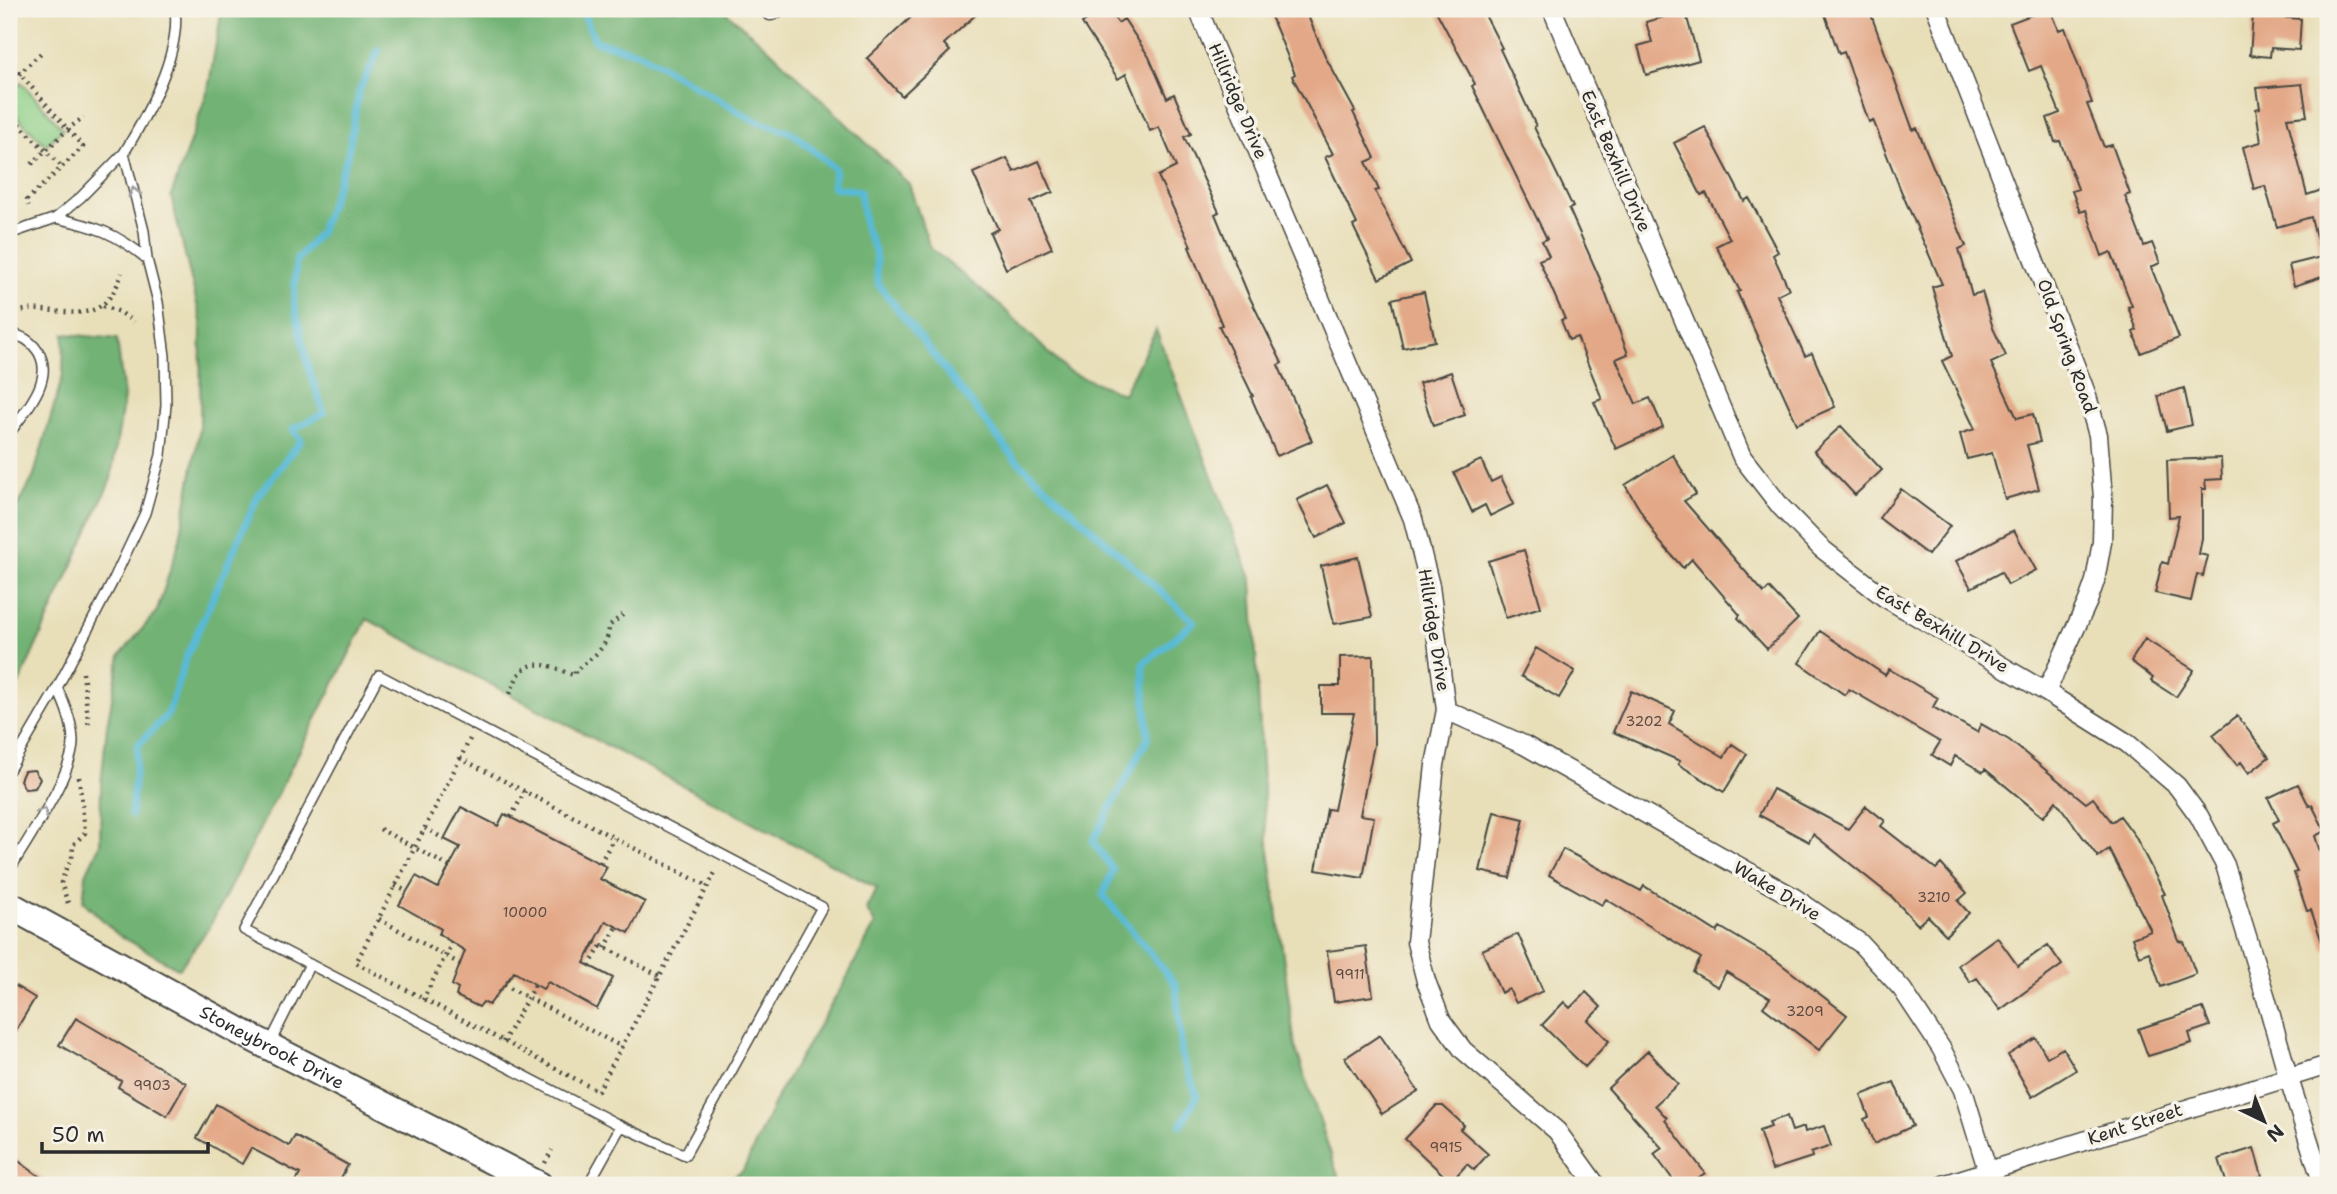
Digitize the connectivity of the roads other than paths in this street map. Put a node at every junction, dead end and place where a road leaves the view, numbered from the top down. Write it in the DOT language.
graph roads {
  1 [pos="175,9"];
  2 [pos="1198,9"];
  3 [pos="1552,9"];
  4 [pos="1936,9"];
  5 [pos="124,153"];
  6 [pos="56,218"];
  7 [pos="9,234"];
  8 [pos="147,259"];
  9 [pos="9,334"];
  10 [pos="9,434"];
  11 [pos="57,688"];
  12 [pos="2046,692"];
  13 [pos="1446,710"];
  14 [pos="9,770"];
  15 [pos="9,871"];
  16 [pos="9,905"];
  17 [pos="310,964"];
  18 [pos="268,1046"];
  19 [pos="2328,1065"];
  20 [pos="2288,1076"];
  21 [pos="621,1126"];
  22 [pos="541,1176"];
  23 [pos="510,1178"];
  24 [pos="1990,1178"];
  25 [pos="588,1185"];
  26 [pos="1596,1185"];
  27 [pos="1943,1185"];
  28 [pos="2323,1185"];
  1 -- 5 [label="lane"];
  2 -- 13 [label="street, Hillridge Drive"];
  3 -- 12 [label="street, East Bexhill Drive"];
  4 -- 12 [label="street, Old Spring Road"];
  5 -- 6 [label="lane"];
  8 -- 5 [label="lane, one-way"];
  6 -- 7 [label="lane"];
  6 -- 8 [label="lane"];
  8 -- 11 [label="lane"];
  9 -- 10 [label="lane"];
  11 -- 14 [label="lane"];
  15 -- 11 [label="lane, one-way"];
  12 -- 20 [label="street, East Bexhill Drive"];
  13 -- 24 [label="street, Wake Drive"];
  13 -- 26 [label="street, Hillridge Drive"];
  16 -- 18 [label="street, Stoneybrook Drive"];
  17 -- 18 [label="lane"];
  17 -- 21 [label="lane"];
  17 -- 21 [label="lane"];
  18 -- 23 [label="street, Stoneybrook Drive"];
  19 -- 20 [label="street, Kent Street"];
  20 -- 24 [label="street, Kent Street"];
  20 -- 28 [label="street, East Bexhill Drive"];
  21 -- 25 [label="lane"];
  22 -- 23 [label="street, Stoneybrook Drive"];
  24 -- 27 [label="street, Kent Street"];
}
